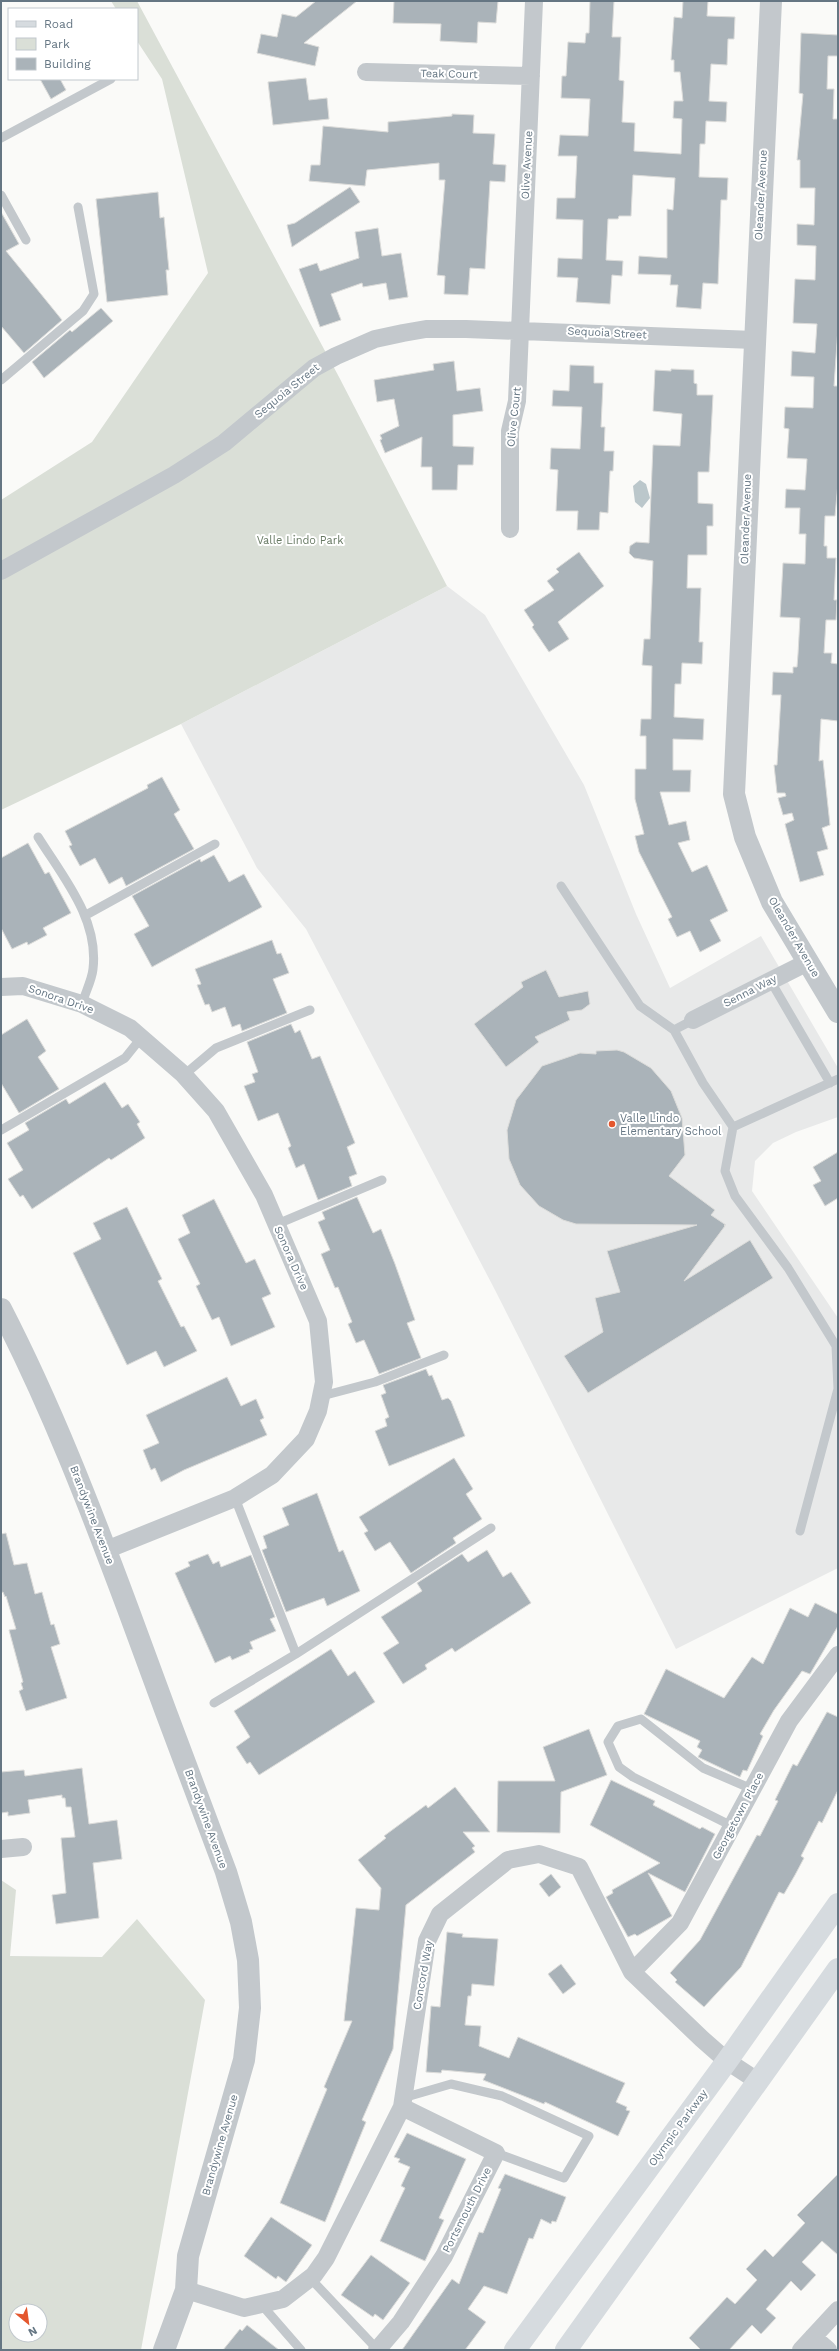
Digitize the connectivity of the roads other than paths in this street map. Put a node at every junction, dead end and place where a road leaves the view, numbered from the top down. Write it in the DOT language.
graph roads {
  1 [pos="534,1"];
  2 [pos="770,1"];
  3 [pos="366,72"];
  4 [pos="531,76"];
  5 [pos="108,80"];
  6 [pos="1,138"];
  7 [pos="1,195"];
  8 [pos="78,207"];
  9 [pos="26,240"];
  10 [pos="519,329"];
  11 [pos="754,340"];
  12 [pos="1,380"];
  13 [pos="510,529"];
  14 [pos="1,571"];
  15 [pos="38,837"];
  16 [pos="215,844"];
  17 [pos="561,886"];
  18 [pos="86,915"];
  19 [pos="808,962"];
  20 [pos="770,980"];
  21 [pos="1,987"];
  22 [pos="82,1004"];
  23 [pos="310,1010"];
  24 [pos="838,1012"];
  25 [pos="693,1020"];
  26 [pos="674,1030"];
  27 [pos="141,1038"];
  28 [pos="184,1075"];
  29 [pos="834,1081"];
  30 [pos="733,1127"];
  31 [pos="1,1130"];
  32 [pos="382,1180"];
  33 [pos="276,1225"];
  34 [pos="1,1309"];
  35 [pos="444,1355"];
  36 [pos="322,1396"];
  37 [pos="235,1498"];
  38 [pos="491,1528"];
  39 [pos="800,1531"];
  40 [pos="106,1550"];
  41 [pos="296,1654"];
  42 [pos="838,1656"];
  43 [pos="214,1703"];
  44 [pos="752,1789"];
  45 [pos="732,1826"];
  46 [pos="23,1847"];
  47 [pos="1,1849"];
  48 [pos="838,1904"];
  49 [pos="838,1969"];
  50 [pos="632,1972"];
  51 [pos="727,2061"];
  52 [pos="759,2082"];
  53 [pos="402,2103"];
  54 [pos="496,2154"];
  55 [pos="310,2278"];
  56 [pos="186,2290"];
  57 [pos="261,2304"];
  58 [pos="838,2310"];
  59 [pos="807,2344"];
  60 [pos="377,2349"];
  61 [pos="164,2350"];
  62 [pos="301,2350"];
  63 [pos="516,2350"];
  64 [pos="566,2350"];
  65 [pos="828,2350"];
  1 -- 4 [label="street, Olive Avenue"];
  2 -- 11 [label="street, Oleander Avenue"];
  3 -- 4 [label="street, Teak Court"];
  4 -- 10 [label="street, Olive Avenue"];
  5 -- 6 [label="lane"];
  7 -- 9 [label="lane"];
  8 -- 12 [label="lane"];
  10 -- 11 [label="street, Sequoia Street"];
  10 -- 13 [label="street, Olive Court"];
  10 -- 14 [label="street, Sequoia Street"];
  11 -- 19 [label="street, Oleander Avenue"];
  15 -- 18 [label="lane"];
  16 -- 18 [label="lane"];
  17 -- 26 [label="lane"];
  18 -- 22 [label="lane"];
  19 -- 20 [label="street, Senna Way"];
  19 -- 24 [label="street, Oleander Avenue"];
  20 -- 25 [label="street, Senna Way"];
  20 -- 29 [label="lane"];
  21 -- 22 [label="street, Sonora Drive"];
  22 -- 27 [label="street, Sonora Drive"];
  23 -- 28 [label="lane"];
  25 -- 26 [label="lane"];
  26 -- 30 [label="lane"];
  27 -- 28 [label="street, Sonora Drive"];
  27 -- 31 [label="lane"];
  28 -- 33 [label="street, Sonora Drive"];
  29 -- 30 [label="lane"];
  30 -- 39 [label="lane"];
  32 -- 33 [label="lane"];
  33 -- 36 [label="street, Sonora Drive"];
  34 -- 40 [label="street, Brandywine Avenue"];
  35 -- 36 [label="lane"];
  36 -- 37 [label="street, Sonora Drive"];
  37 -- 40 [label="street, Sonora Drive"];
  37 -- 41 [label="lane"];
  38 -- 41 [label="lane"];
  40 -- 56 [label="street, Brandywine Avenue"];
  41 -- 43 [label="lane"];
  42 -- 44 [label="street, Georgetown Place"];
  44 -- 45 [label="street, Georgetown Place"];
  44 -- 45 [label="lane"];
  45 -- 50 [label="street, Georgetown Place"];
  46 -- 47 [label="street"];
  48 -- 51 [label="main road, Olympic Parkway"];
  49 -- 52 [label="main road"];
  50 -- 51 [label="street, Concord Way"];
  50 -- 53 [label="street, Concord Way"];
  51 -- 52 [label="street, Concord Way"];
  51 -- 63 [label="main road, Olympic Parkway"];
  52 -- 64 [label="main road"];
  53 -- 54 [label="street, Portsmouth Drive"];
  53 -- 54 [label="lane"];
  53 -- 55 [label="street, Concord Way"];
  54 -- 60 [label="street, Portsmouth Drive"];
  55 -- 57 [label="street, Concord Way"];
  55 -- 60 [label="lane"];
  56 -- 57 [label="street, Concord Way"];
  56 -- 61 [label="street, Brandywine Avenue"];
  57 -- 62 [label="lane"];
  58 -- 59 [label="street"];
  59 -- 65 [label="street"];
}
